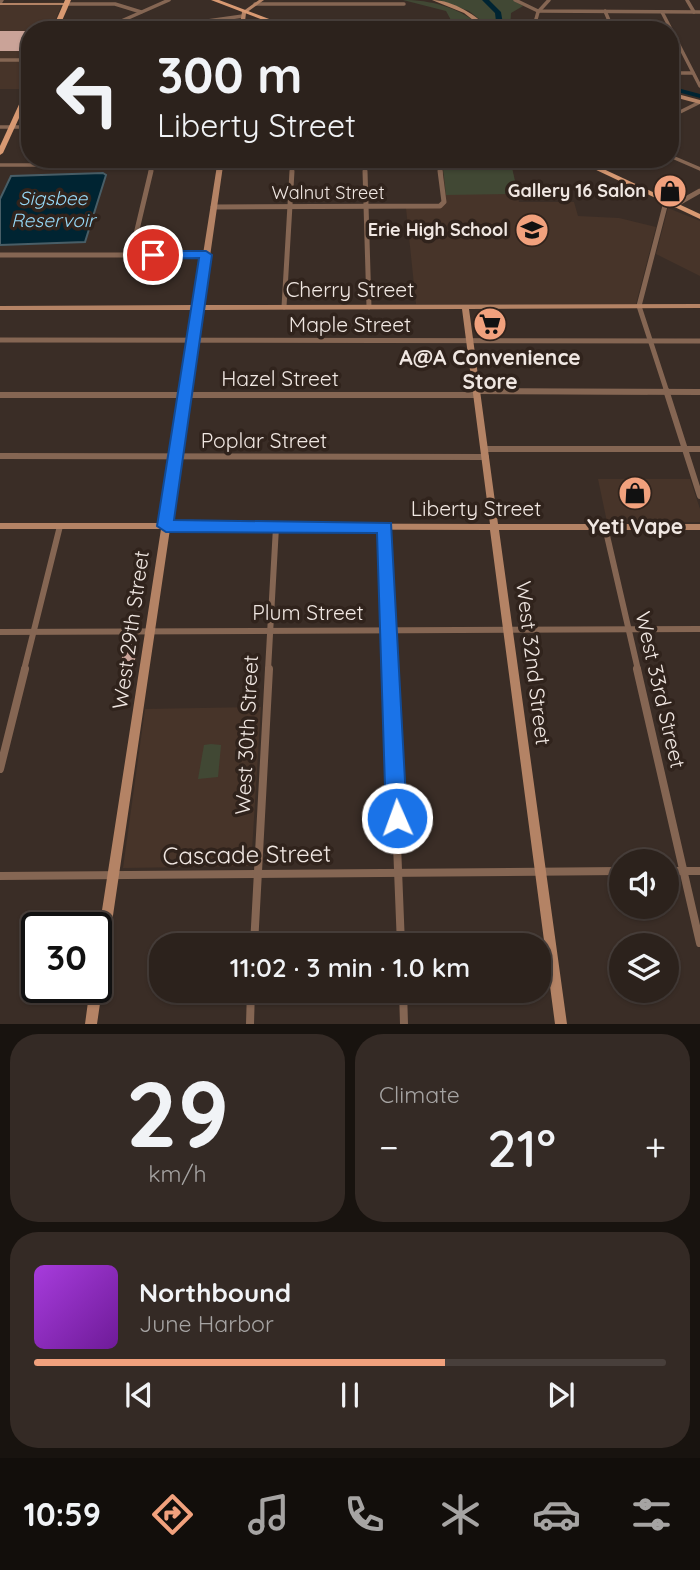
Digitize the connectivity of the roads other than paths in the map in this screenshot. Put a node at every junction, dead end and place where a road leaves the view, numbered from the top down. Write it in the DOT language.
graph roads {
  1 [pos="169,0"];
  2 [pos="214,0"];
  3 [pos="262,0"];
  4 [pos="434,0"];
  5 [pos="515,0"];
  6 [pos="550,0"];
  7 [pos="687,0"];
  8 [pos="1,2"];
  9 [pos="67,2"];
  10 [pos="256,4"];
  11 [pos="404,4"];
  12 [pos="538,11"];
  13 [pos="141,12"];
  14 [pos="605,12"];
  15 [pos="662,12"];
  16 [pos="694,12"];
  17 [pos="700,12"];
  18 [pos="244,13"];
  19 [pos="59,21"];
  20 [pos="121,21"];
  21 [pos="202,21"];
  22 [pos="243,21"];
  23 [pos="269,21"];
  24 [pos="478,21"];
  25 [pos="535,21"];
  26 [pos="609,21"];
  27 [pos="666,21"];
  28 [pos="679,46"];
  29 [pos="0,60"];
  30 [pos="21,60"];
  31 [pos="679,73"];
  32 [pos="693,74"];
  33 [pos="700,86"];
  34 [pos="679,96"];
  35 [pos="700,102"];
  36 [pos="21,107"];
  37 [pos="679,112"];
  38 [pos="0,127"];
  39 [pos="12,127"];
  40 [pos="21,127"];
  41 [pos="0,153"];
  42 [pos="679,160"];
  43 [pos="0,165"];
  44 [pos="21,165"];
  45 [pos="151,168"];
  46 [pos="220,168"];
  47 [pos="292,168"];
  48 [pos="365,168"];
  49 [pos="440,168"];
  50 [pos="597,168"];
  51 [pos="700,169"];
  52 [pos="700,191"];
  53 [pos="666,202"];
  54 [pos="675,205"];
  55 [pos="214,207"];
  56 [pos="290,207"];
  57 [pos="367,207"];
  58 [pos="700,217"];
  59 [pos="0,255"];
  60 [pos="131,255"];
  61 [pos="206,255"];
  62 [pos="639,306"];
  63 [pos="700,306"];
  64 [pos="284,307"];
  65 [pos="369,307"];
  66 [pos="465,307"];
  67 [pos="0,308"];
  68 [pos="198,308"];
  69 [pos="0,340"];
  70 [pos="193,340"];
  71 [pos="469,341"];
  72 [pos="649,341"];
  73 [pos="700,341"];
  74 [pos="665,392"];
  75 [pos="700,392"];
  76 [pos="477,393"];
  77 [pos="0,395"];
  78 [pos="185,395"];
  79 [pos="683,449"];
  80 [pos="700,449"];
  81 [pos="485,453"];
  82 [pos="0,456"];
  83 [pos="176,457"];
  84 [pos="700,496"];
  85 [pos="0,526"];
  86 [pos="60,526"];
  87 [pos="166,526"];
  88 [pos="276,527"];
  89 [pos="385,527"];
  90 [pos="495,527"];
  91 [pos="604,527"];
  92 [pos="700,527"];
  93 [pos="628,629"];
  94 [pos="700,629"];
  95 [pos="390,630"];
  96 [pos="510,630"];
  97 [pos="150,631"];
  98 [pos="270,631"];
  99 [pos="0,632"];
  100 [pos="34,632"];
  101 [pos="0,769"];
  102 [pos="609,871"];
  103 [pos="679,871"];
  104 [pos="683,871"];
  105 [pos="700,871"];
  106 [pos="398,872"];
  107 [pos="541,872"];
  108 [pos="258,874"];
  109 [pos="113,875"];
  110 [pos="0,876"];
  111 [pos="255,933"];
  112 [pos="401,933"];
  113 [pos="700,943"];
  114 [pos="251,1003"];
  115 [pos="403,1003"];
  116 [pos="91,1024"];
  117 [pos="250,1024"];
  118 [pos="404,1024"];
  119 [pos="561,1024"];
  1 -- 13 [label="street"];
  2 -- 18 [label="main road"];
  3 -- 10 [label="street"];
  4 -- 24 [label="street"];
  5 -- 12 [label="street"];
  6 -- 12 [label="street"];
  7 -- 16 [label="street"];
  8 -- 9 [label="street"];
  9 -- 13 [label="street"];
  9 -- 19 [label="main road"];
  10 -- 11 [label="street"];
  10 -- 18 [label="street"];
  12 -- 14 [label="street"];
  12 -- 25 [label="street"];
  13 -- 20 [label="street"];
  14 -- 15 [label="street"];
  14 -- 26 [label="street"];
  15 -- 16 [label="street"];
  15 -- 27 [label="street"];
  16 -- 17 [label="street"];
  18 -- 21 [label="street"];
  18 -- 22 [label="street"];
  18 -- 23 [label="main road"];
  28 -- 32 [label="street"];
  29 -- 30 [label="street"];
  31 -- 32 [label="street"];
  32 -- 33 [label="street"];
  34 -- 35 [label="street"];
  35 -- 37 [label="street"];
  36 -- 39 [label="main road"];
  38 -- 39 [label="street"];
  39 -- 40 [label="street"];
  39 -- 41 [label="main road"];
  42 -- 51 [label="street"];
  43 -- 44 [label="street"];
  45 -- 60 [label="street"];
  46 -- 55 [label="street, West 29th Street"];
  47 -- 56 [label="street"];
  48 -- 57 [label="street"];
  49 -- 57 [label="street, Walnut Street"];
  50 -- 53 [label="main road"];
  52 -- 54 [label="street"];
  53 -- 54 [label="main road"];
  53 -- 62 [label="street"];
  54 -- 58 [label="main road"];
  55 -- 56 [label="street, Walnut Street"];
  55 -- 61 [label="street, West 29th Street"];
  56 -- 57 [label="street, Walnut Street"];
  56 -- 64 [label="street"];
  57 -- 65 [label="street"];
  59 -- 60 [label="street"];
  60 -- 61 [label="street"];
  61 -- 68 [label="street, West 29th Street"];
  62 -- 63 [label="street, Cherry Street"];
  62 -- 66 [label="street, Cherry Street"];
  62 -- 72 [label="street"];
  64 -- 65 [label="street, Cherry Street"];
  64 -- 68 [label="street, Cherry Street"];
  65 -- 66 [label="street, Cherry Street"];
  66 -- 71 [label="street, West 32nd Street"];
  67 -- 68 [label="street, Cherry Street"];
  68 -- 70 [label="street, West 29th Street"];
  69 -- 70 [label="street, Maple Street"];
  70 -- 71 [label="street, Maple Street"];
  70 -- 78 [label="street, West 29th Street"];
  71 -- 72 [label="street, Maple Street"];
  71 -- 76 [label="street, West 32nd Street"];
  72 -- 73 [label="street, Maple Street"];
  72 -- 74 [label="street"];
  74 -- 75 [label="street, Hazel Street"];
  74 -- 76 [label="street, Hazel Street"];
  74 -- 79 [label="street"];
  76 -- 78 [label="street, Hazel Street"];
  76 -- 81 [label="street, West 32nd Street"];
  77 -- 78 [label="street, Hazel Street"];
  78 -- 83 [label="street, West 29th Street"];
  79 -- 80 [label="street, Poplar Street"];
  79 -- 81 [label="street, Poplar Street"];
  79 -- 84 [label="street"];
  81 -- 83 [label="street, Poplar Street"];
  81 -- 90 [label="street, West 32nd Street"];
  82 -- 83 [label="street, Poplar Street"];
  83 -- 87 [label="street, West 29th Street"];
  85 -- 86 [label="street, Liberty Street"];
  86 -- 87 [label="street, Liberty Street"];
  86 -- 100 [label="street"];
  87 -- 88 [label="street, Liberty Street"];
  87 -- 97 [label="street, West 29th Street"];
  88 -- 89 [label="street, Liberty Street"];
  88 -- 98 [label="street, West 30th Street"];
  89 -- 90 [label="street, Liberty Street"];
  89 -- 95 [label="street"];
  90 -- 91 [label="street, Liberty Street"];
  90 -- 96 [label="street, West 32nd Street"];
  91 -- 92 [label="street, Liberty Street"];
  91 -- 93 [label="street, West 33rd Street"];
  93 -- 94 [label="street, Plum Street"];
  93 -- 96 [label="street, Plum Street"];
  93 -- 104 [label="street, West 33rd Street"];
  95 -- 96 [label="street, Plum Street"];
  95 -- 98 [label="street, Plum Street"];
  95 -- 106 [label="street"];
  96 -- 107 [label="street, West 32nd Street"];
  97 -- 98 [label="street, Plum Street"];
  97 -- 100 [label="street, Plum Street"];
  97 -- 109 [label="street, West 29th Street"];
  98 -- 108 [label="street, West 30th Street"];
  99 -- 100 [label="street, Plum Street"];
  100 -- 101 [label="street"];
  102 -- 107 [label="street, Cascade Street"];
  103 -- 104 [label="street"];
  104 -- 105 [label="street"];
  104 -- 113 [label="street, West 33rd Street"];
  106 -- 107 [label="street, Cascade Street"];
  106 -- 108 [label="street, Cascade Street"];
  106 -- 112 [label="street"];
  107 -- 119 [label="street, West 32nd Street"];
  108 -- 109 [label="street, Cascade Street"];
  108 -- 111 [label="street, West 30th Street"];
  109 -- 110 [label="street, Cascade Street"];
  109 -- 116 [label="street, West 29th Street"];
  114 -- 117 [label="street"];
  115 -- 118 [label="street"];
}
